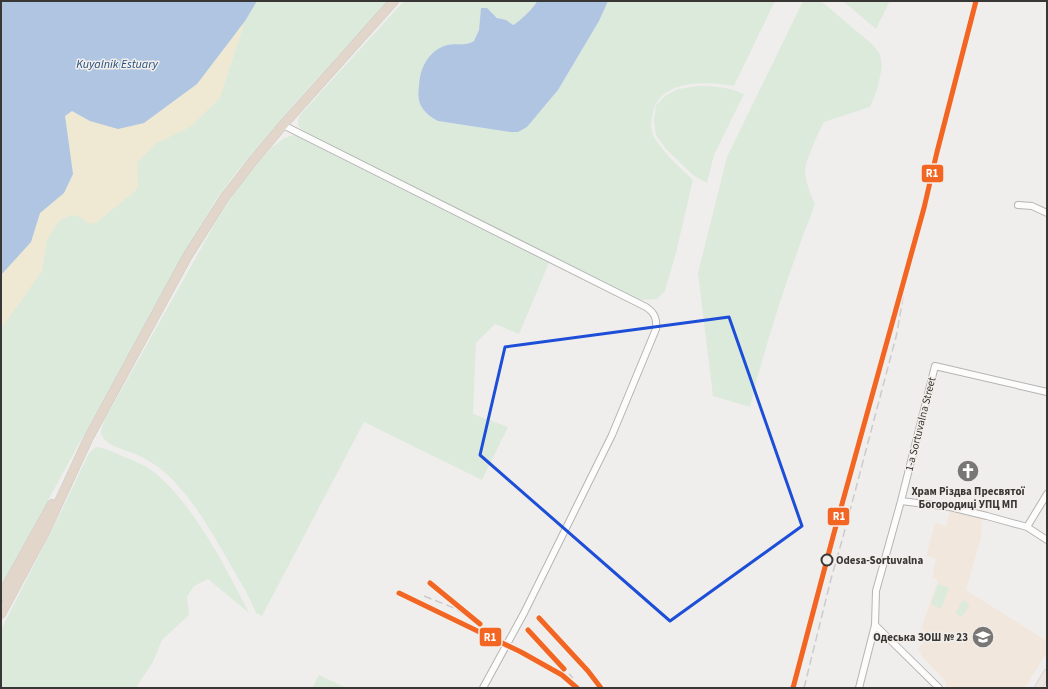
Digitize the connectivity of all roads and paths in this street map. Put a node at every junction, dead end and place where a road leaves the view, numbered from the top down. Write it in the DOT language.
graph roads {
  1 [pos="394,1"];
  2 [pos="284,125"];
  3 [pos="1018,205"];
  4 [pos="1047,212"];
  5 [pos="1047,392"];
  6 [pos="75,465"];
  7 [pos="1047,494"];
  8 [pos="901,501"];
  9 [pos="1027,527"];
  10 [pos="1047,540"];
  11 [pos="1,596"];
  12 [pos="1,614"];
  13 [pos="875,625"];
  14 [pos="1047,673"];
  15 [pos="483,688"];
  16 [pos="859,688"];
  17 [pos="938,688"];
  18 [pos="1038,688"];
  1 -- 2 [label="highway"];
  2 -- 6 [label="highway"];
  2 -- 15 [label="street"];
  3 -- 4 [label="street"];
  5 -- 8 [label="street, 1-a Sortuvalna Street"];
  6 -- 11 [label="highway"];
  6 -- 12 [label="highway"];
  7 -- 9 [label="street"];
  8 -- 9 [label="street"];
  8 -- 13 [label="street, 1-a Sortuvalna Street"];
  9 -- 10 [label="street"];
  13 -- 16 [label="street, 1-a Sortuvalna Street"];
  13 -- 17 [label="street"];
  14 -- 18 [label="main road"];
}
